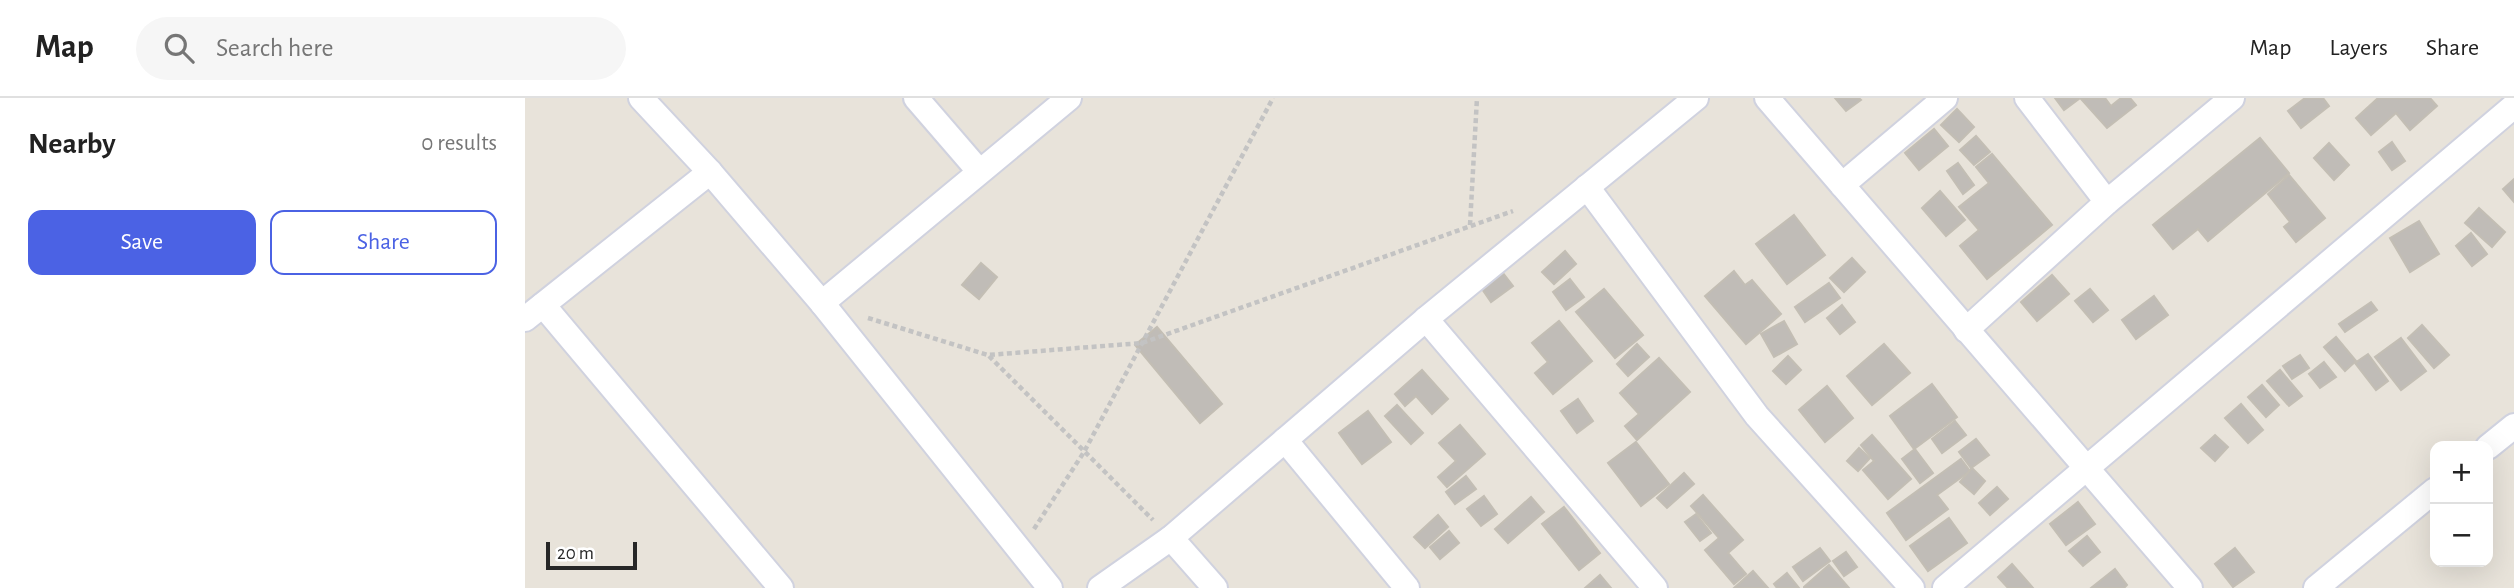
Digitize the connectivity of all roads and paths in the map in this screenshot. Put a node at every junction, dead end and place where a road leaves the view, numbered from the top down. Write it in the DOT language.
graph roads {
  1 [pos="641,98"];
  2 [pos="916,98"];
  3 [pos="1069,98"];
  4 [pos="1273,98"];
  5 [pos="1477,98"];
  6 [pos="1696,98"];
  7 [pos="1767,98"];
  8 [pos="1945,98"];
  9 [pos="2027,98"];
  10 [pos="2232,98"];
  11 [pos="2514,106"];
  12 [pos="979,171"];
  13 [pos="709,172"];
  14 [pos="1842,185"];
  15 [pos="1587,187"];
  16 [pos="2107,202"];
  17 [pos="1522,208"];
  18 [pos="1470,225"];
  19 [pos="822,303"];
  20 [pos="534,312"];
  21 [pos="1426,319"];
  22 [pos="1966,330"];
  23 [pos="1142,343"];
  24 [pos="988,355"];
  25 [pos="2514,426"];
  26 [pos="1285,440"];
  27 [pos="2493,443"];
  28 [pos="1084,452"];
  29 [pos="2088,468"];
  30 [pos="2430,494"];
  31 [pos="1171,538"];
  32 [pos="1021,549"];
  33 [pos="781,588"];
  34 [pos="1050,588"];
  35 [pos="1100,588"];
  36 [pos="1215,588"];
  37 [pos="1407,588"];
  38 [pos="1655,588"];
  39 [pos="1912,588"];
  40 [pos="1945,588"];
  41 [pos="2190,588"];
  42 [pos="2316,588"];
  1 -- 13 [label="street"];
  2 -- 12 [label="street"];
  3 -- 12 [label="street"];
  4 -- 23 [label="path"];
  5 -- 18 [label="path"];
  6 -- 15 [label="street"];
  7 -- 14 [label="street"];
  8 -- 14 [label="street"];
  9 -- 16 [label="street"];
  10 -- 16 [label="street"];
  11 -- 29 [label="street"];
  12 -- 19 [label="street"];
  13 -- 19 [label="street"];
  13 -- 20 [label="street"];
  14 -- 22 [label="street"];
  15 -- 21 [label="street"];
  15 -- 39 [label="street"];
  16 -- 22 [label="street"];
  17 -- 18 [label="path"];
  18 -- 23 [label="path"];
  19 -- 24 [label="path"];
  19 -- 32 [label="street"];
  20 -- 33 [label="street"];
  21 -- 26 [label="street"];
  21 -- 38 [label="street"];
  22 -- 29 [label="street"];
  23 -- 24 [label="path"];
  23 -- 28 [label="path"];
  24 -- 28 [label="path"];
  25 -- 27 [label="street"];
  26 -- 31 [label="street"];
  26 -- 37 [label="street"];
  28 -- 31 [label="path"];
  28 -- 32 [label="path"];
  29 -- 40 [label="street"];
  29 -- 41 [label="street"];
  30 -- 42 [label="street"];
  31 -- 35 [label="street"];
  31 -- 36 [label="street"];
  32 -- 34 [label="street"];
}
